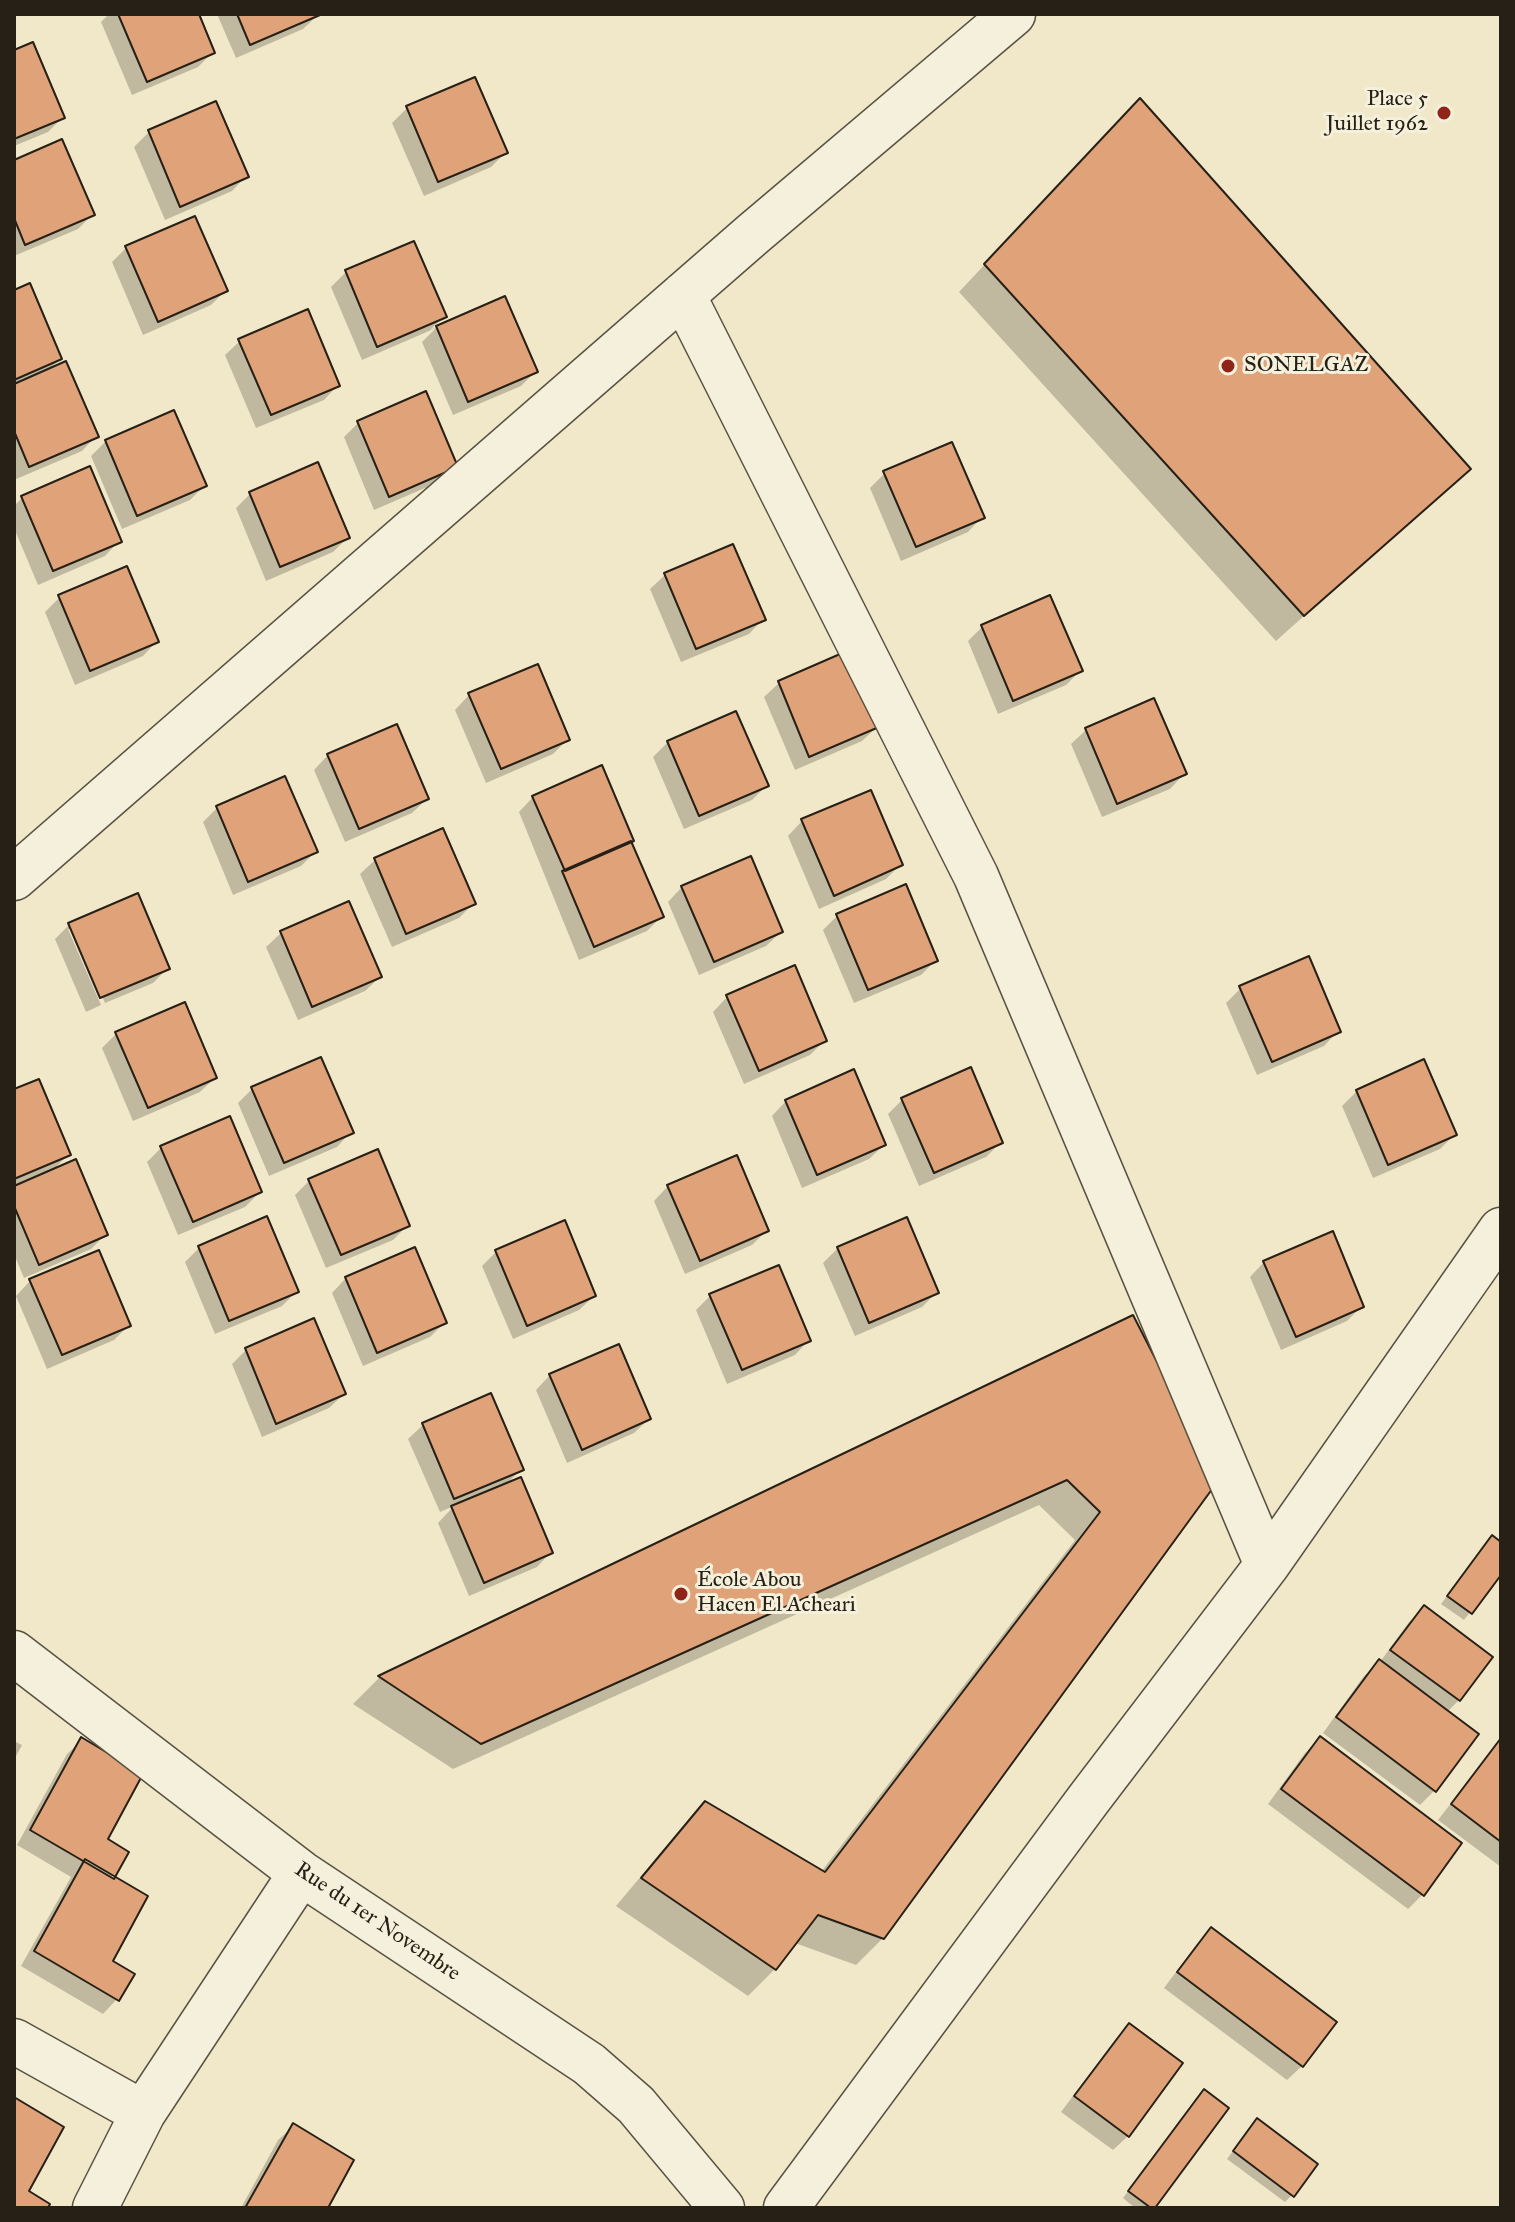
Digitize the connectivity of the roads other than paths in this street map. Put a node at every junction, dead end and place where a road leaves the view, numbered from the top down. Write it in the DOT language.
graph roads {
  1 [pos="1013,14"];
  2 [pos="683,295"];
  3 [pos="14,878"];
  4 [pos="1501,1230"];
  5 [pos="1267,1565"];
  6 [pos="14,1653"];
  7 [pos="301,1873"];
  8 [pos="14,2041"];
  9 [pos="143,2113"];
  10 [pos="95,2208"];
  11 [pos="722,2208"];
  12 [pos="786,2208"];
  1 -- 2 [label="street"];
  2 -- 3 [label="street"];
  2 -- 5 [label="street"];
  4 -- 5 [label="street"];
  5 -- 12 [label="street"];
  6 -- 7 [label="street, Rue du 1er Novembre"];
  7 -- 9 [label="street"];
  7 -- 11 [label="street, Rue du 1er Novembre"];
  8 -- 9 [label="street"];
  9 -- 10 [label="street"];
}
